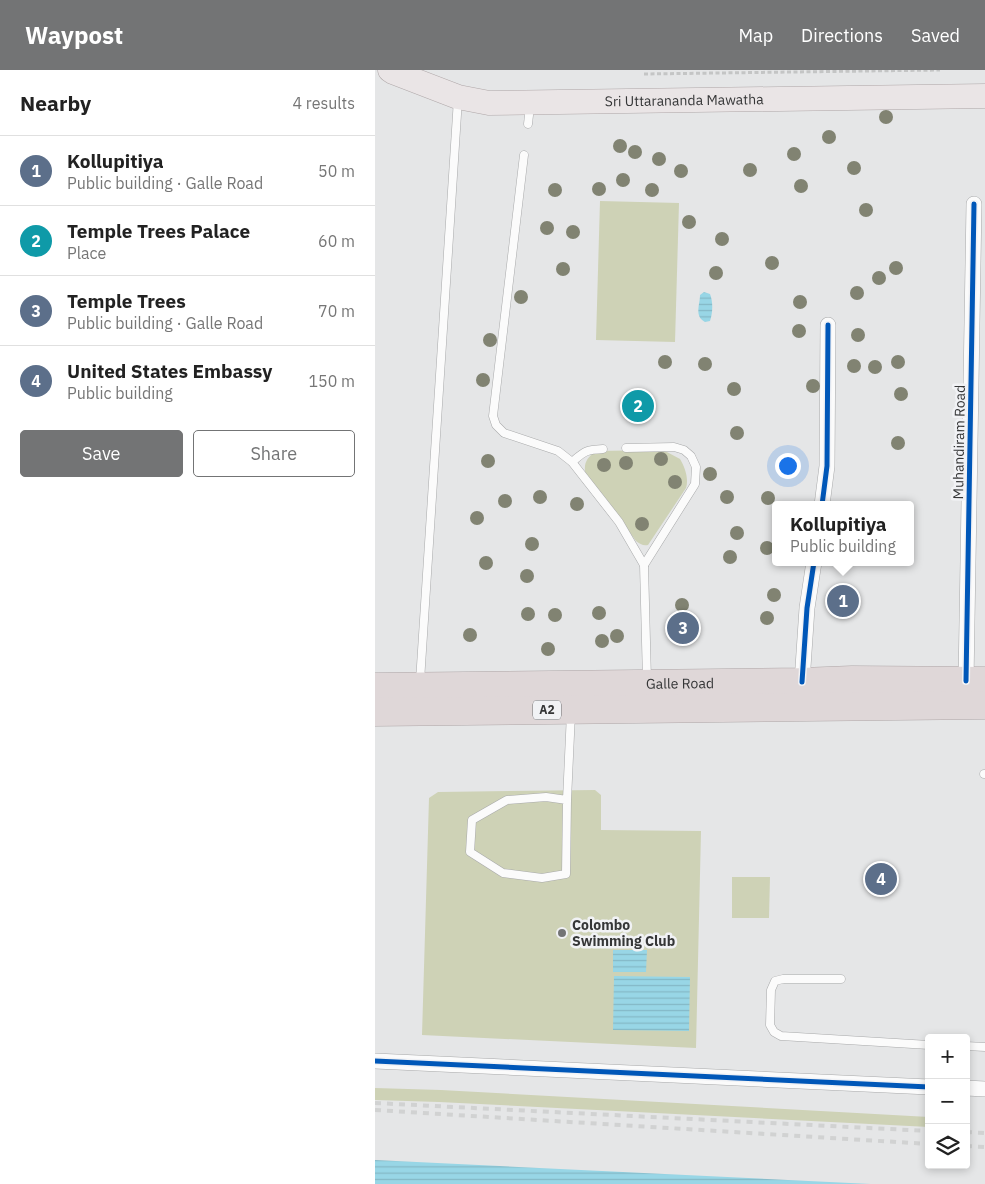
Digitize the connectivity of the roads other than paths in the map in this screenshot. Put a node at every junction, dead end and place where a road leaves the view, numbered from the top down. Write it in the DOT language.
graph roads {
  1 [pos="390,70"];
  2 [pos="985,96"];
  3 [pos="458,97"];
  4 [pos="524,155"];
  5 [pos="973,204"];
  6 [pos="828,326"];
  7 [pos="627,448"];
  8 [pos="603,449"];
  9 [pos="572,462"];
  10 [pos="823,501"];
  11 [pos="644,565"];
  12 [pos="813,566"];
  13 [pos="976,681"];
  14 [pos="419,687"];
  15 [pos="375,688"];
  16 [pos="801,695"];
  17 [pos="647,696"];
  18 [pos="985,705"];
  19 [pos="571,710"];
  20 [pos="375,712"];
  21 [pos="567,800"];
  22 [pos="841,979"];
  23 [pos="925,1045"];
  24 [pos="970,1046"];
  25 [pos="985,1047"];
  26 [pos="375,1061"];
  27 [pos="925,1087"];
  28 [pos="970,1088"];
  29 [pos="985,1089"];
  1 -- 3 [label="main road, Sri Uttarananda Mawatha"];
  2 -- 3 [label="main road, Sri Uttarananda Mawatha"];
  3 -- 14 [label="lane"];
  4 -- 9 [label="lane"];
  5 -- 13 [label="street, Muhandiram Road"];
  6 -- 10 [label="street"];
  7 -- 11 [label="lane"];
  8 -- 9 [label="lane"];
  9 -- 11 [label="lane"];
  11 -- 17 [label="lane"];
  12 -- 16 [label="street"];
  13 -- 16 [label="highway, Galle Road / A2"];
  14 -- 15 [label="highway, Galle Road / A2"];
  14 -- 17 [label="highway, Galle Road / A2"];
  16 -- 17 [label="highway, Galle Road / A2"];
  16 -- 18 [label="highway, Galle Road / A2"];
  17 -- 19 [label="highway, Galle Road / A2"];
  19 -- 20 [label="highway, Galle Road / A2"];
  19 -- 21 [label="lane"];
  21 -- 21 [label="lane"];
  22 -- 23 [label="lane"];
  24 -- 25 [label="lane"];
  26 -- 27 [label="street"];
  28 -- 29 [label="street"];
}
